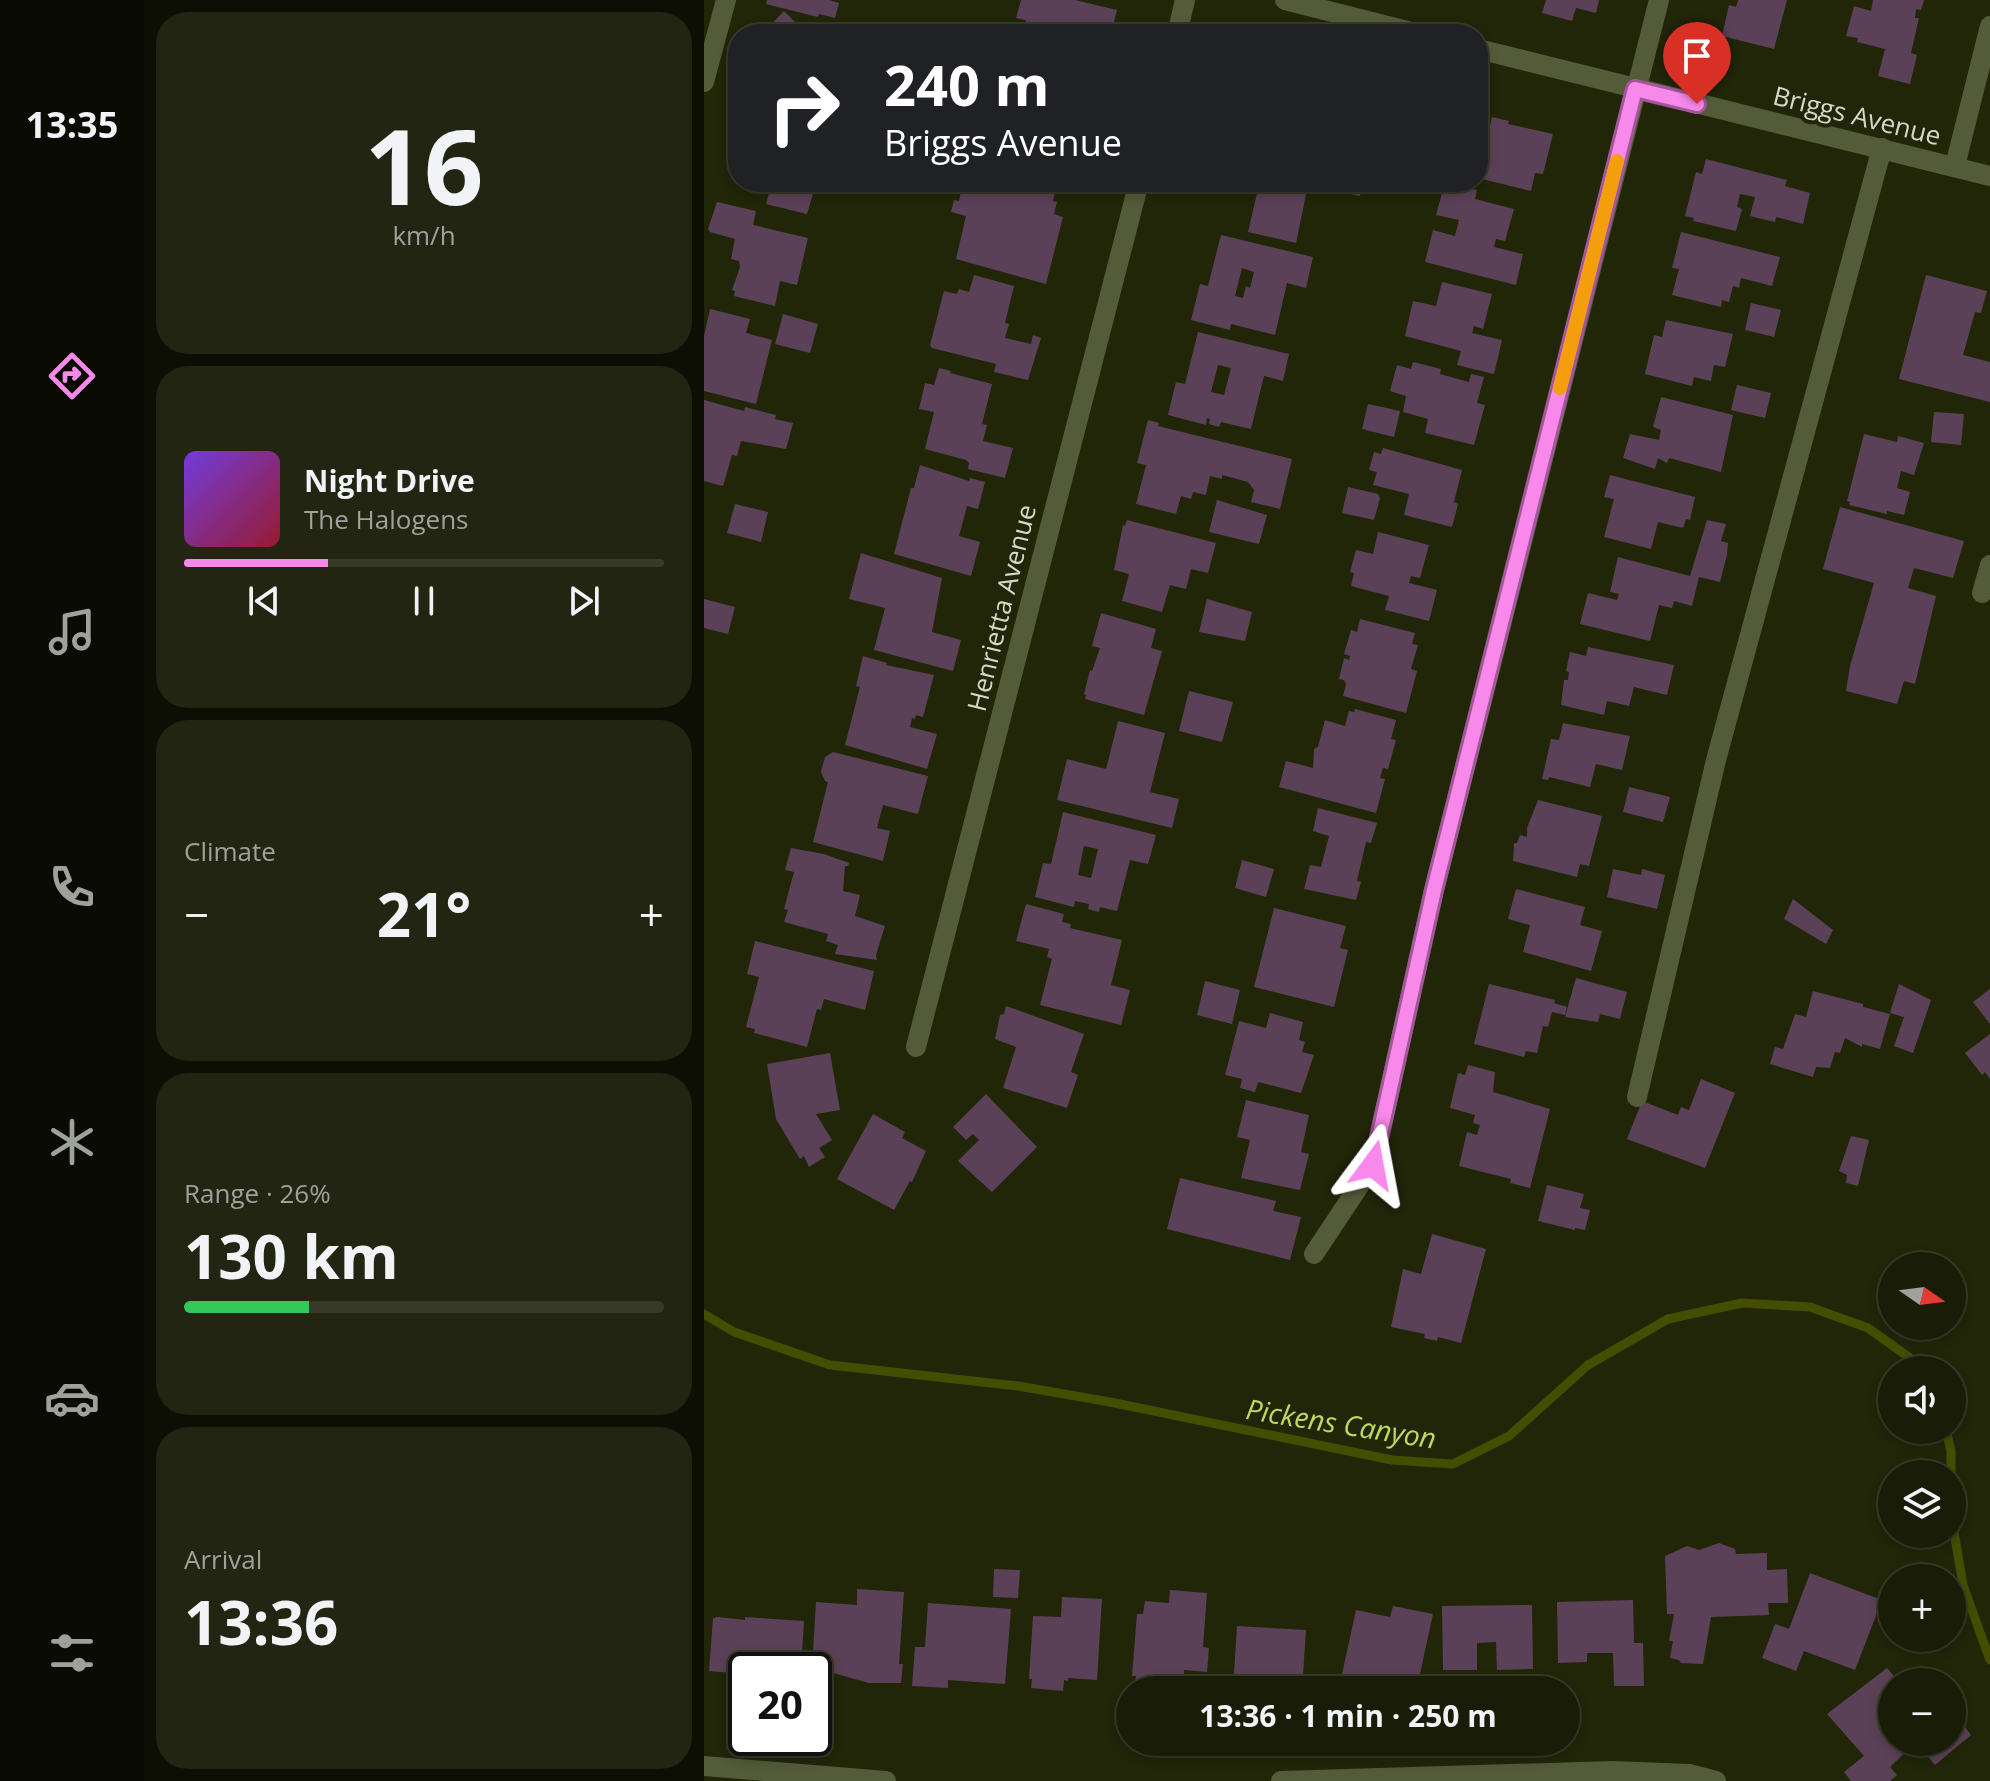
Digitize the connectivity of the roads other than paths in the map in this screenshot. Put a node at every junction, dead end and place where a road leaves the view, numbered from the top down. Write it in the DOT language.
graph roads {
  1 [pos="726,0"];
  2 [pos="1185,0"];
  3 [pos="1285,0"];
  4 [pos="1659,0"];
  5 [pos="1179,24"];
  6 [pos="1380,24"];
  7 [pos="1990,26"];
  8 [pos="1488,52"];
  9 [pos="704,82"];
  10 [pos="1635,89"];
  11 [pos="1882,148"];
  12 [pos="1955,166"];
  13 [pos="1990,176"];
  14 [pos="1136,192"];
  15 [pos="1990,565"];
  16 [pos="1982,593"];
  17 [pos="916,1047"];
  18 [pos="1637,1097"];
  19 [pos="1314,1254"];
  20 [pos="704,1766"];
  21 [pos="1551,1777"];
  22 [pos="886,1781"];
  23 [pos="1281,1781"];
  24 [pos="1716,1781"];
  1 -- 9 [label="street"];
  2 -- 5 [label="street"];
  3 -- 6 [label="street"];
  4 -- 10 [label="street"];
  7 -- 12 [label="street"];
  8 -- 10 [label="street, Briggs Avenue"];
  10 -- 11 [label="street, Briggs Avenue"];
  10 -- 19 [label="street"];
  11 -- 12 [label="street, Briggs Avenue"];
  11 -- 18 [label="street"];
  12 -- 13 [label="street, Briggs Avenue"];
  14 -- 17 [label="street, Henrietta Avenue"];
  15 -- 16 [label="street"];
  20 -- 22 [label="street"];
  21 -- 23 [label="street"];
  21 -- 24 [label="street"];
}
